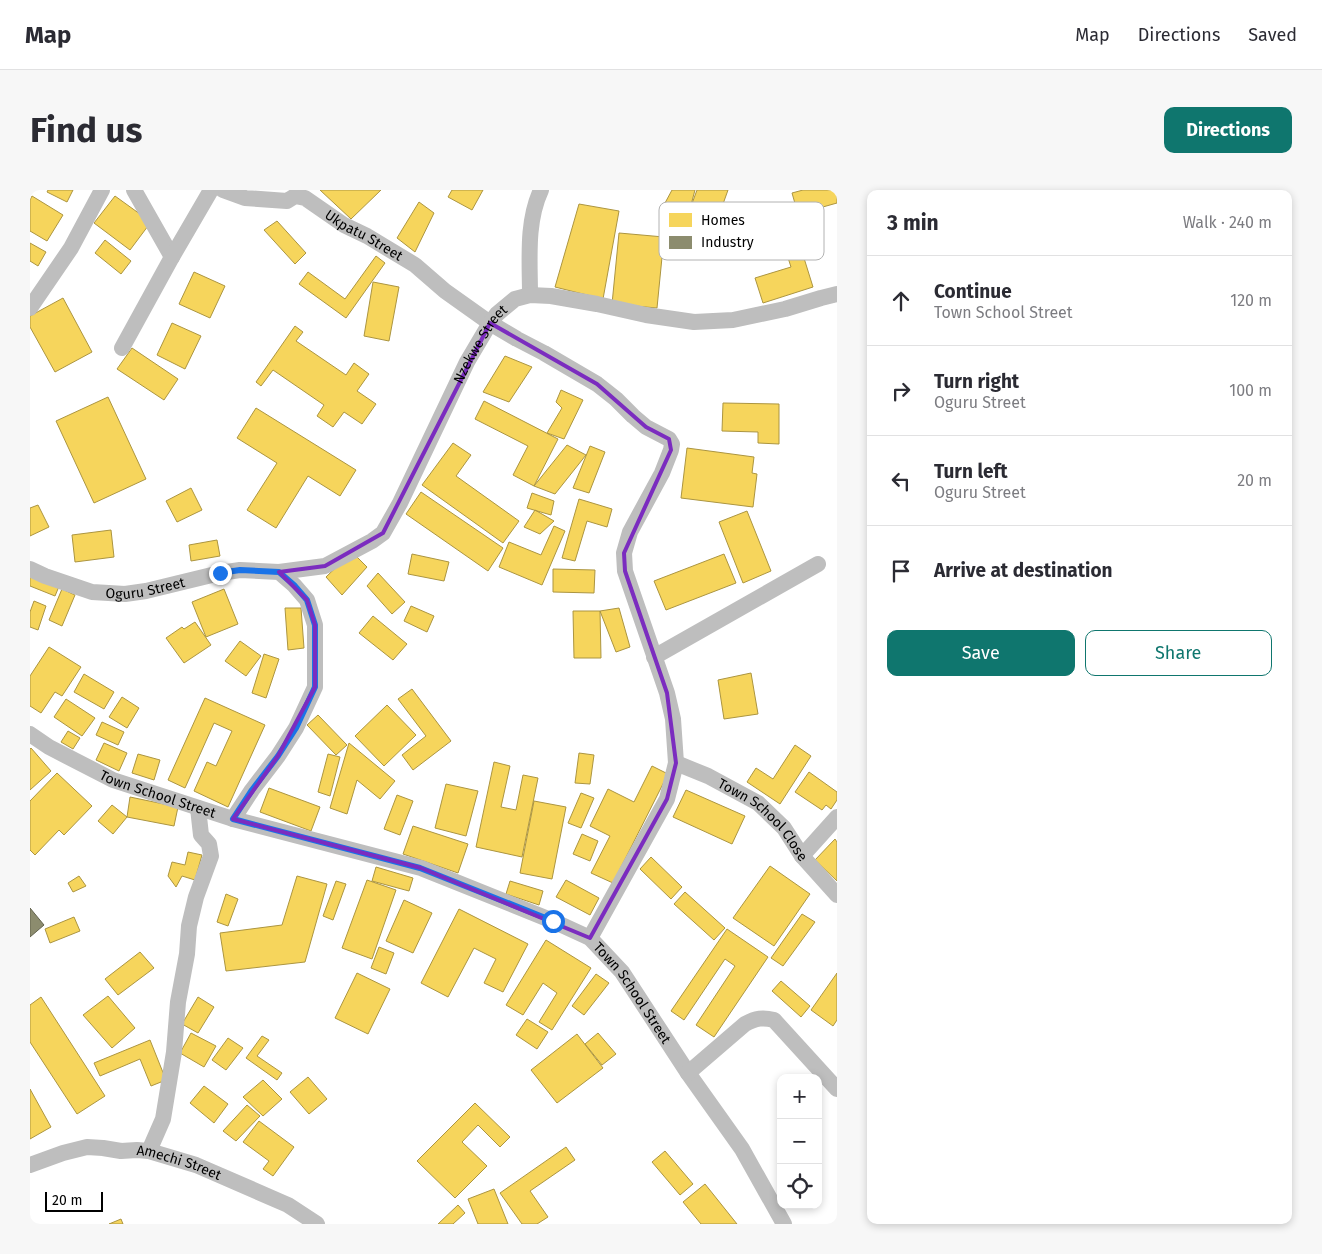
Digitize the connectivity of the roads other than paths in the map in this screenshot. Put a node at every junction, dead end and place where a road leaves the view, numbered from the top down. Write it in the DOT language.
graph roads {
  1 [pos="102,190"];
  2 [pos="134,190"];
  3 [pos="211,190"];
  4 [pos="224,190"];
  5 [pos="541,190"];
  6 [pos="296,193"];
  7 [pos="172,257"];
  8 [pos="837,294"];
  9 [pos="530,295"];
  10 [pos="30,308"];
  11 [pos="490,323"];
  12 [pos="122,348"];
  13 [pos="818,564"];
  14 [pos="30,569"];
  15 [pos="279,572"];
  16 [pos="654,657"];
  17 [pos="30,734"];
  18 [pos="676,763"];
  19 [pos="198,808"];
  20 [pos="837,817"];
  21 [pos="233,819"];
  22 [pos="802,856"];
  23 [pos="837,895"];
  24 [pos="590,938"];
  25 [pos="688,1073"];
  26 [pos="837,1089"];
  27 [pos="149,1151"];
  28 [pos="30,1165"];
  29 [pos="317,1224"];
  30 [pos="784,1224"];
  1 -- 10 [label="street"];
  2 -- 7 [label="street"];
  3 -- 7 [label="street"];
  4 -- 6 [label="street, Ukpatu Street"];
  5 -- 9 [label="street"];
  6 -- 11 [label="street, Ukpatu Street"];
  7 -- 12 [label="street"];
  8 -- 9 [label="street, Nzekwe Street"];
  9 -- 11 [label="street, Nzekwe Street"];
  11 -- 15 [label="street, Nzekwe Street"];
  11 -- 16 [label="street, Ukpatu Street"];
  13 -- 16 [label="street"];
  14 -- 15 [label="street, Oguru Street"];
  15 -- 21 [label="street"];
  16 -- 18 [label="street"];
  17 -- 19 [label="street, Town School Street"];
  18 -- 22 [label="street, Town School Close"];
  18 -- 24 [label="street"];
  19 -- 21 [label="street, Town School Street"];
  19 -- 27 [label="street"];
  20 -- 22 [label="street"];
  21 -- 24 [label="street, Town School Street"];
  22 -- 23 [label="street, Town School Close"];
  24 -- 25 [label="street, Town School Street"];
  25 -- 26 [label="street"];
  25 -- 30 [label="street, Town School Street"];
  27 -- 28 [label="street, Amechi Street"];
  27 -- 29 [label="street, Amechi Street"];
}
